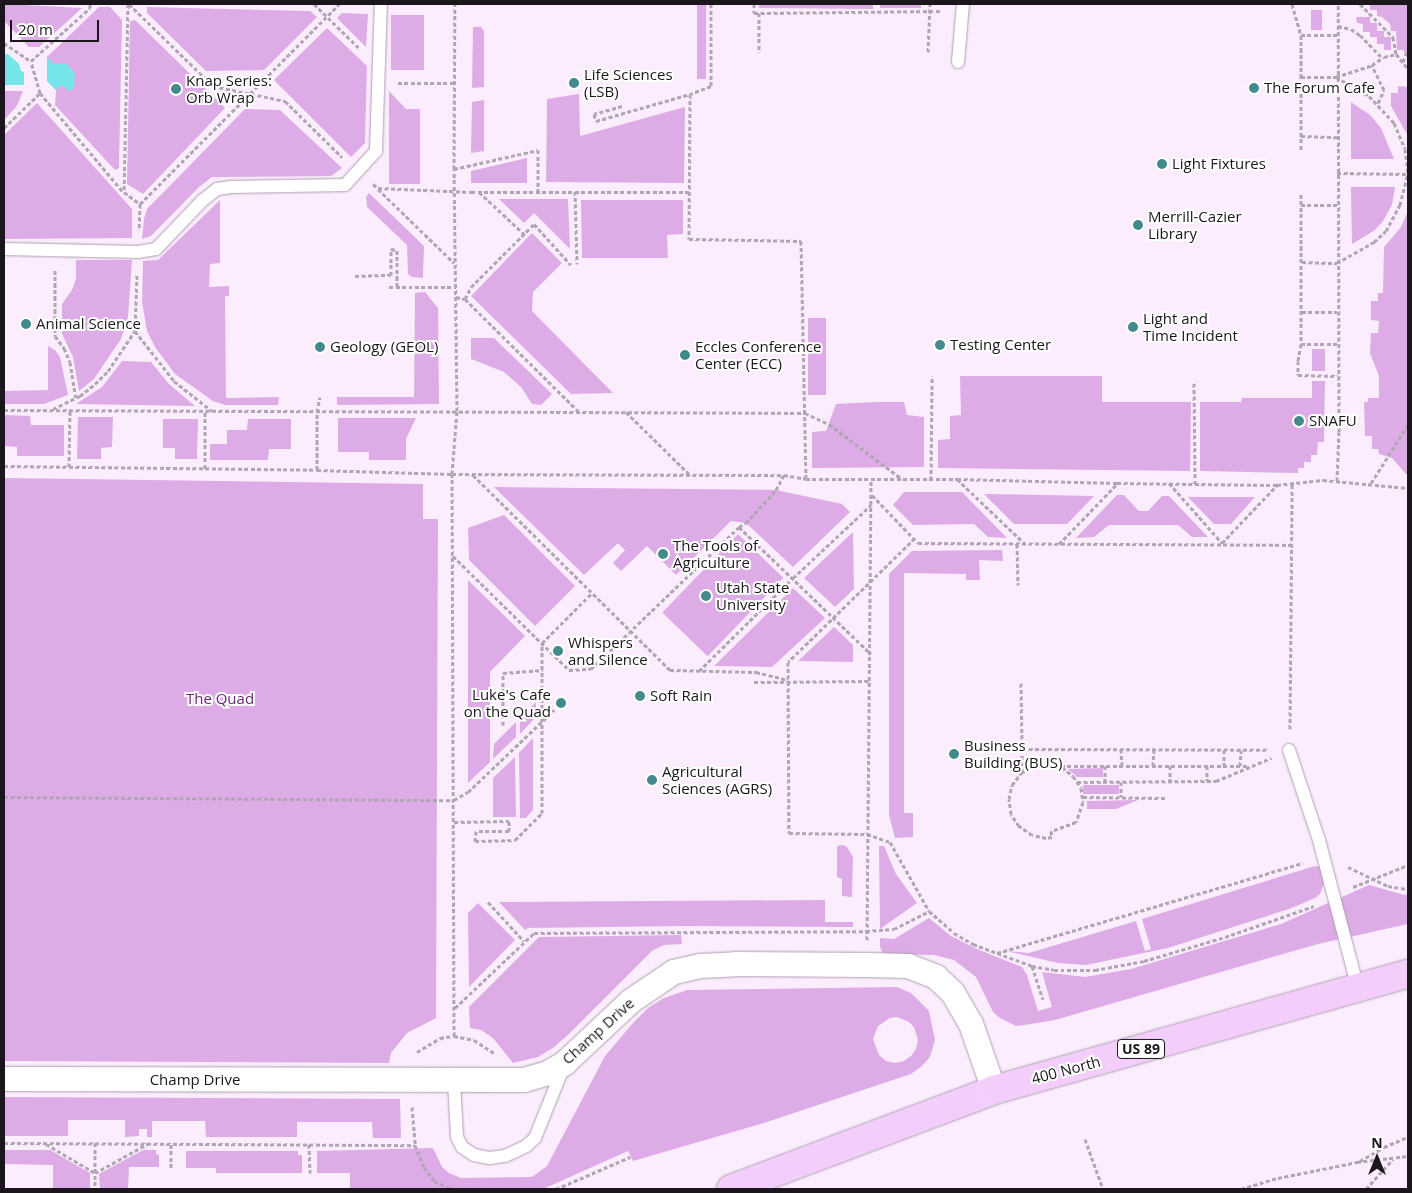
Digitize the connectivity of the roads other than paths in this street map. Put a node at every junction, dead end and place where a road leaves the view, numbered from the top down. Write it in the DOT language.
graph roads {
  1 [pos="382,4"];
  2 [pos="963,7"];
  3 [pos="958,62"];
  4 [pos="4,249"];
  5 [pos="1289,750"];
  6 [pos="1408,974"];
  7 [pos="1358,989"];
  8 [pos="566,1063"];
  9 [pos="4,1079"];
  10 [pos="454,1080"];
  11 [pos="994,1090"];
  12 [pos="731,1189"];
  1 -- 4 [label="lane"];
  2 -- 3 [label="lane"];
  5 -- 7 [label="lane"];
  6 -- 7 [label="main road, 400 North / US 89"];
  7 -- 11 [label="main road, 400 North / US 89"];
  8 -- 10 [label="street, Champ Drive"];
  8 -- 10 [label="lane"];
  8 -- 11 [label="street, Champ Drive"];
  9 -- 10 [label="street, Champ Drive"];
  11 -- 12 [label="main road, 400 North / US 89"];
}
